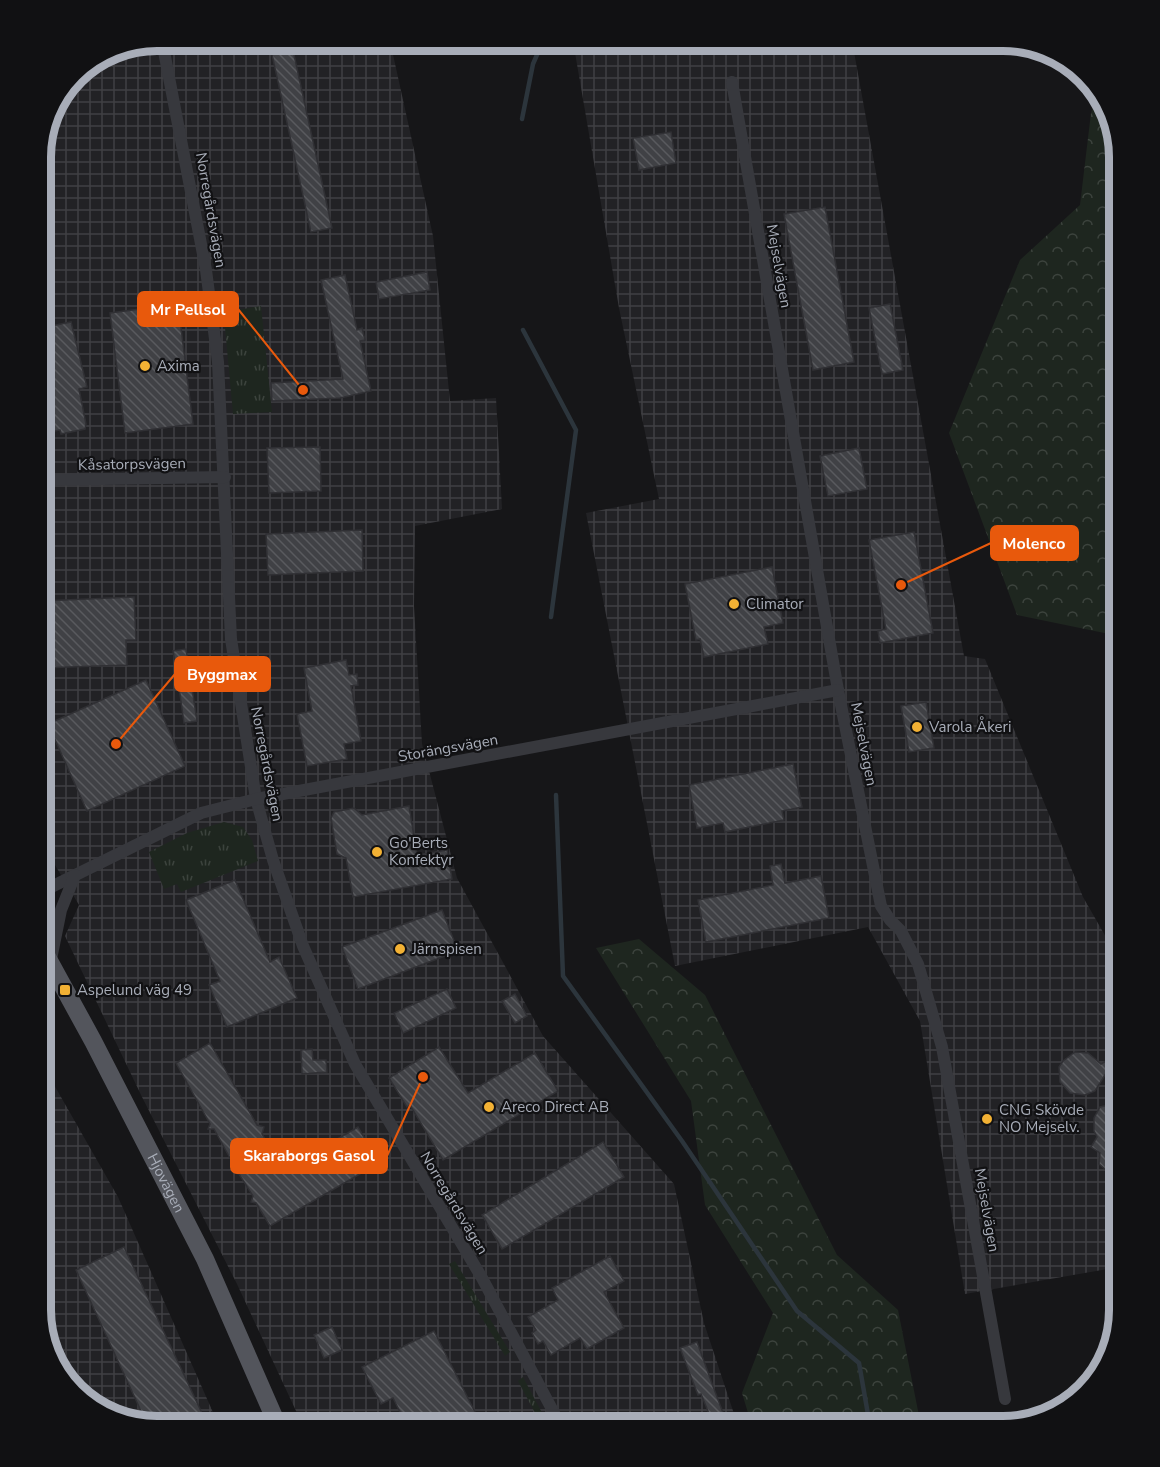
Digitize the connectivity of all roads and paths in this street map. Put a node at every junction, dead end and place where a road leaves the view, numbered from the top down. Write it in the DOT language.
graph roads {
  1 [pos="164,51"];
  2 [pos="732,82"];
  3 [pos="225,477"];
  4 [pos="51,480"];
  5 [pos="838,690"];
  6 [pos="256,799"];
  7 [pos="75,875"];
  8 [pos="51,887"];
  9 [pos="51,959"];
  10 [pos="51,966"];
  11 [pos="1005,1399"];
  12 [pos="274,1416"];
  13 [pos="556,1416"];
  1 -- 3 [label="street, Norregårdsvägen"];
  2 -- 5 [label="street, Mejselvägen"];
  3 -- 4 [label="street, Kåsatorpsvägen"];
  3 -- 6 [label="street, Norregårdsvägen"];
  5 -- 6 [label="street, Storängsvägen"];
  5 -- 11 [label="street, Mejselvägen"];
  6 -- 7 [label="street, Storängsvägen"];
  6 -- 13 [label="street, Norregårdsvägen"];
  7 -- 8 [label="street, Storängsvägen"];
  7 -- 9 [label="street"];
  10 -- 12 [label="main road, Hjovägen"];
}
